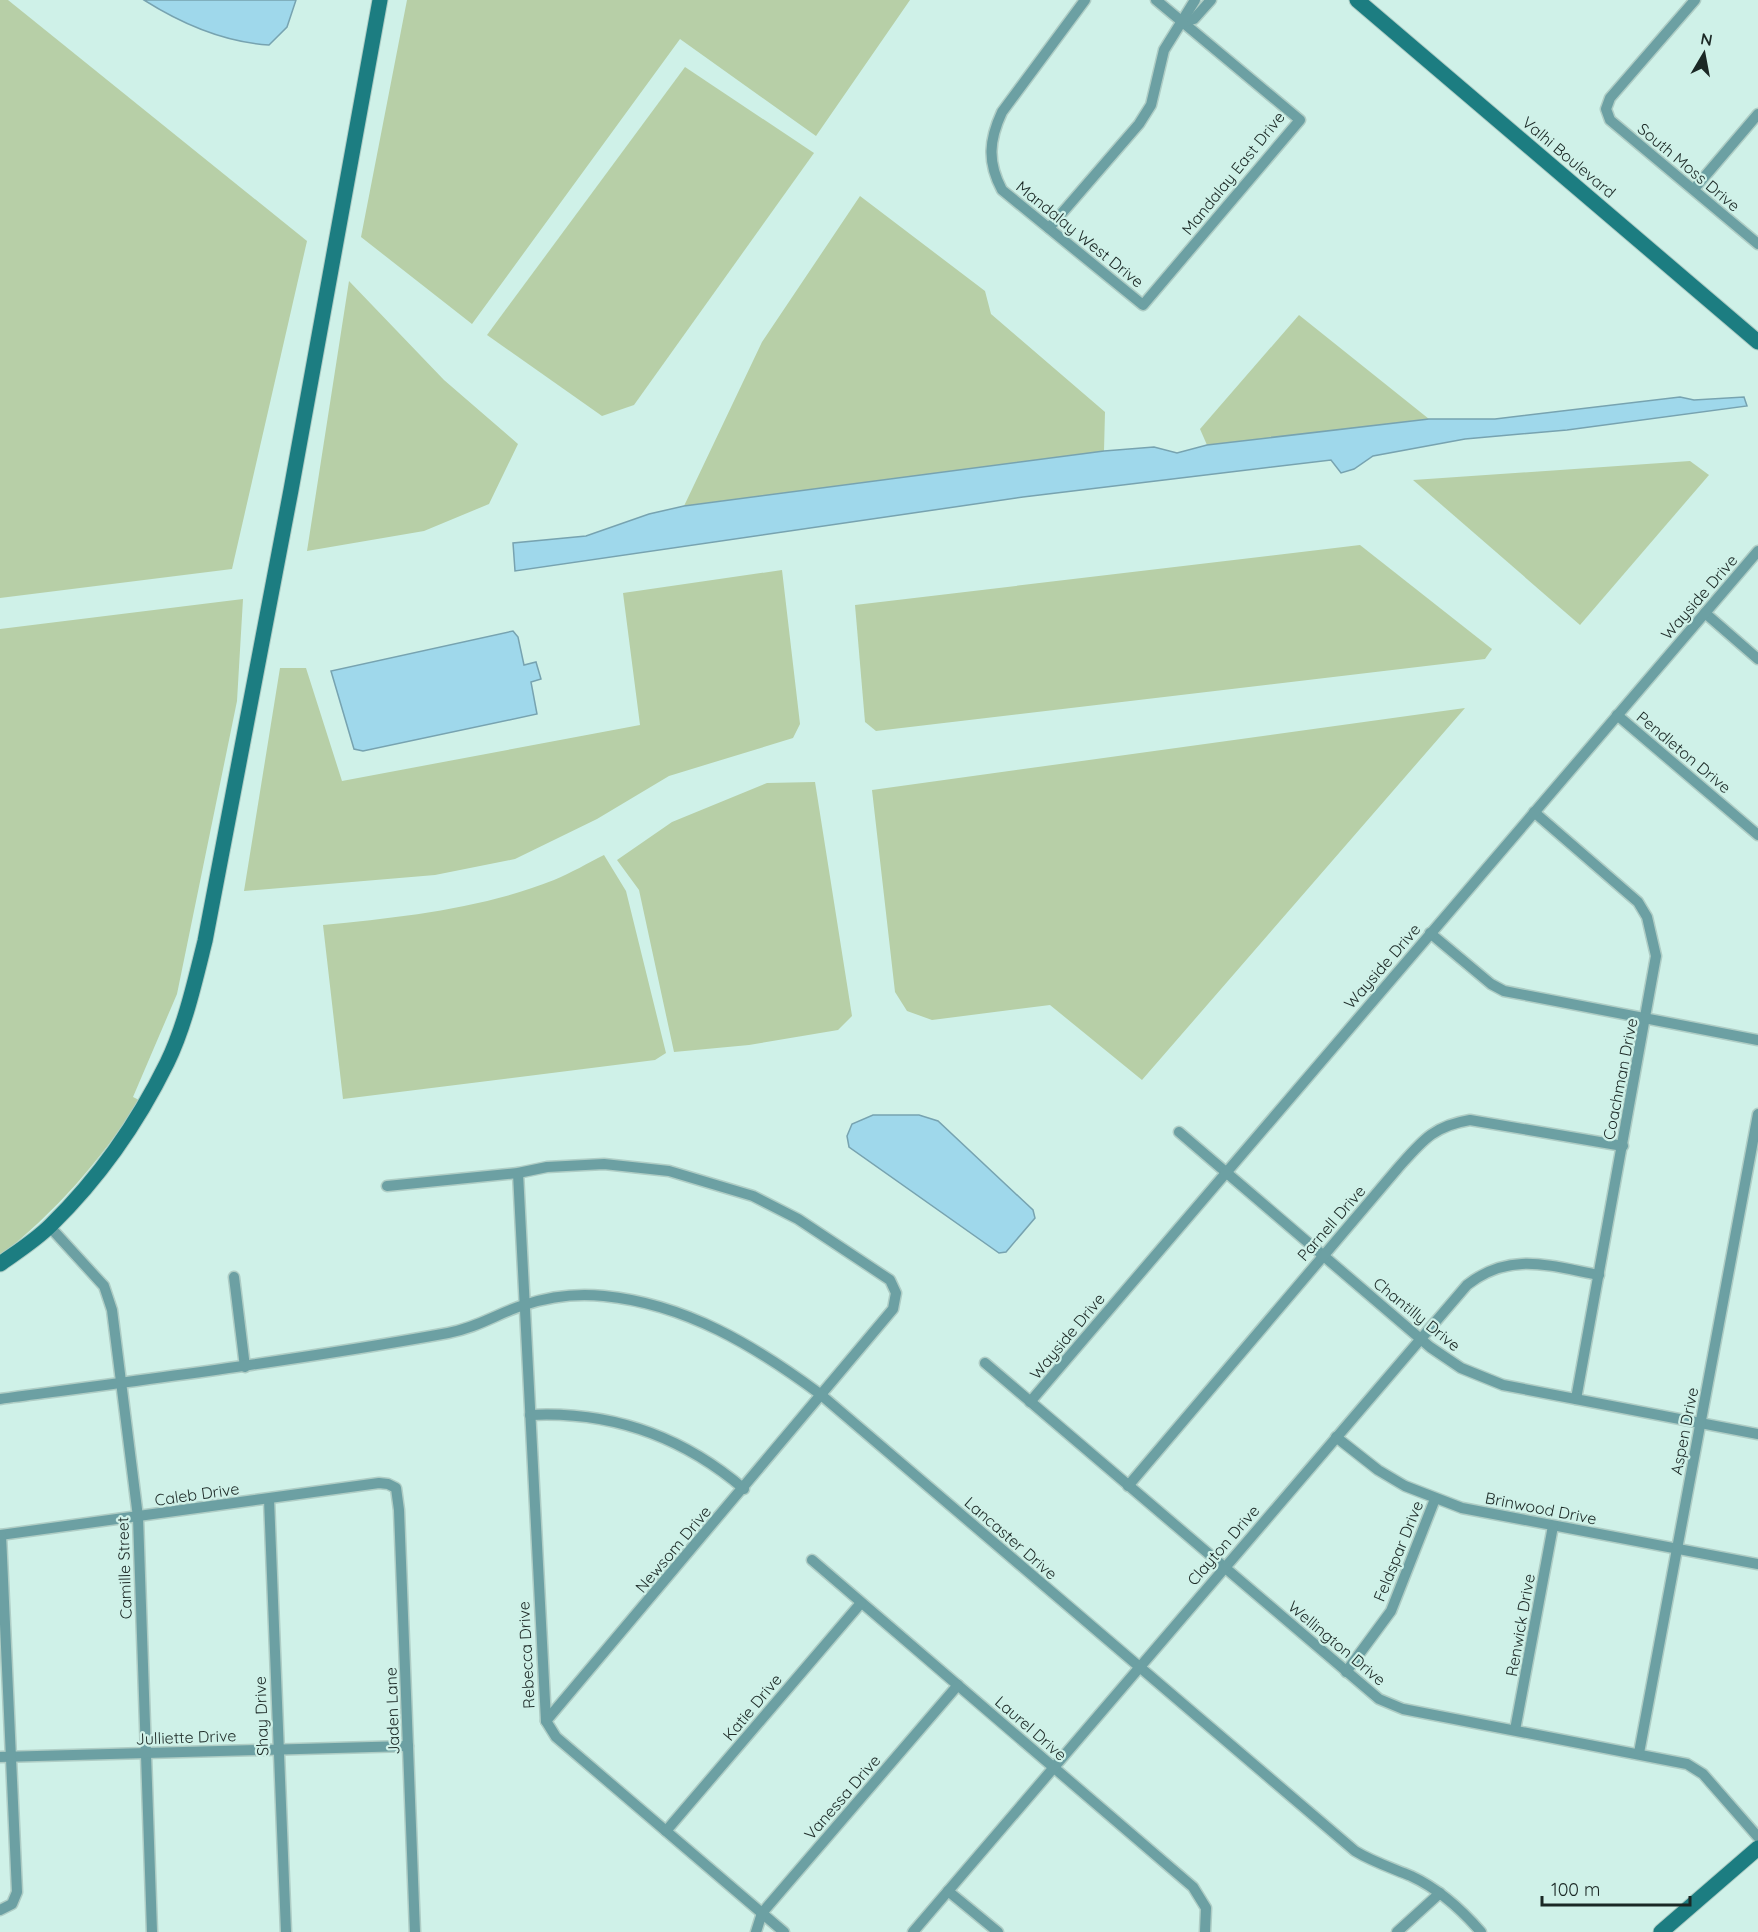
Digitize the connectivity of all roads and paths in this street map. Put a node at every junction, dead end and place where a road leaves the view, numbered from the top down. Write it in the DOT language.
graph roads {
  1 [pos="380,0"];
  2 [pos="1085,0"];
  3 [pos="1156,0"];
  4 [pos="1195,0"];
  5 [pos="1211,0"];
  6 [pos="1357,0"];
  7 [pos="1695,0"];
  8 [pos="1183,22"];
  9 [pos="1758,114"];
  10 [pos="1694,189"];
  11 [pos="1049,228"];
  12 [pos="1758,244"];
  13 [pos="1143,305"];
  14 [pos="1758,342"];
  15 [pos="1758,551"];
  16 [pos="1705,613"];
  17 [pos="1758,659"];
  18 [pos="1617,715"];
  19 [pos="1534,812"];
  20 [pos="1758,835"];
  21 [pos="1430,933"];
  22 [pos="1646,1019"];
  23 [pos="1758,1040"];
  24 [pos="1758,1114"];
  25 [pos="1179,1132"];
  26 [pos="1623,1146"];
  27 [pos="1225,1172"];
  28 [pos="518,1173"];
  29 [pos="387,1186"];
  30 [pos="50,1227"];
  31 [pos="1323,1256"];
  32 [pos="0,1264"];
  33 [pos="1599,1275"];
  34 [pos="234,1277"];
  35 [pos="523,1305"];
  36 [pos="1420,1338"];
  37 [pos="985,1363"];
  38 [pos="245,1367"];
  39 [pos="121,1383"];
  40 [pos="820,1394"];
  41 [pos="0,1399"];
  42 [pos="1576,1399"];
  43 [pos="1030,1402"];
  44 [pos="530,1415"];
  45 [pos="1701,1423"];
  46 [pos="1758,1434"];
  47 [pos="1336,1437"];
  48 [pos="1128,1486"];
  49 [pos="396,1488"];
  50 [pos="744,1489"];
  51 [pos="269,1499"];
  52 [pos="1435,1499"];
  53 [pos="138,1517"];
  54 [pos="1553,1526"];
  55 [pos="1,1535"];
  56 [pos="1677,1549"];
  57 [pos="812,1560"];
  58 [pos="1758,1564"];
  59 [pos="1224,1568"];
  60 [pos="861,1603"];
  61 [pos="1139,1667"];
  62 [pos="1346,1672"];
  63 [pos="958,1685"];
  64 [pos="546,1720"];
  65 [pos="1515,1730"];
  66 [pos="408,1746"];
  67 [pos="277,1749"];
  68 [pos="145,1753"];
  69 [pos="1639,1753"];
  70 [pos="5,1757"];
  71 [pos="1054,1768"];
  72 [pos="666,1831"];
  73 [pos="1758,1837"];
  74 [pos="1758,1848"];
  75 [pos="948,1891"];
  76 [pos="1440,1893"];
  77 [pos="0,1910"];
  78 [pos="762,1913"];
  79 [pos="152,1932"];
  80 [pos="286,1932"];
  81 [pos="415,1932"];
  82 [pos="756,1932"];
  83 [pos="784,1932"];
  84 [pos="913,1932"];
  85 [pos="998,1932"];
  86 [pos="1205,1932"];
  87 [pos="1396,1932"];
  88 [pos="1481,1932"];
  89 [pos="1661,1932"];
  1 -- 30 [label="street"];
  2 -- 11 [label="street, Mandalay West Drive"];
  3 -- 8 [label="street, Mandalay East Drive"];
  4 -- 8 [label="street"];
  5 -- 8 [label="street"];
  6 -- 14 [label="street, Valhi Boulevard"];
  7 -- 10 [label="street, South Moss Drive"];
  8 -- 11 [label="street"];
  8 -- 13 [label="street, Mandalay East Drive"];
  9 -- 10 [label="street"];
  10 -- 12 [label="street, South Moss Drive"];
  11 -- 13 [label="street, Mandalay West Drive"];
  15 -- 16 [label="street, Wayside Drive"];
  16 -- 17 [label="street"];
  16 -- 18 [label="street, Wayside Drive"];
  18 -- 19 [label="street, Wayside Drive"];
  18 -- 20 [label="street, Pendleton Drive"];
  19 -- 21 [label="street, Wayside Drive"];
  19 -- 22 [label="street, Coachman Drive"];
  21 -- 22 [label="street"];
  21 -- 27 [label="street, Wayside Drive"];
  22 -- 23 [label="street"];
  22 -- 26 [label="street, Coachman Drive"];
  24 -- 45 [label="street, Aspen Drive"];
  25 -- 27 [label="street, Chantilly Drive"];
  26 -- 31 [label="street, Parnell Drive"];
  26 -- 33 [label="street, Coachman Drive"];
  27 -- 31 [label="street, Chantilly Drive"];
  27 -- 43 [label="street, Wayside Drive"];
  28 -- 29 [label="street, Newsom Drive"];
  28 -- 35 [label="street, Rebecca Drive"];
  28 -- 40 [label="street, Newsom Drive"];
  30 -- 32 [label="street"];
  30 -- 39 [label="street, Camille Street"];
  31 -- 36 [label="street, Chantilly Drive"];
  31 -- 48 [label="street, Parnell Drive"];
  33 -- 36 [label="street, Clayton Drive"];
  33 -- 42 [label="street, Coachman Drive"];
  34 -- 38 [label="street"];
  35 -- 38 [label="street, Lancaster Drive"];
  35 -- 40 [label="street, Lancaster Drive"];
  35 -- 44 [label="street, Rebecca Drive"];
  36 -- 42 [label="street, Chantilly Drive"];
  36 -- 47 [label="street, Clayton Drive"];
  37 -- 43 [label="street, Wellington Drive"];
  38 -- 39 [label="street, Lancaster Drive"];
  39 -- 41 [label="street, Lancaster Drive"];
  39 -- 53 [label="street, Camille Street"];
  40 -- 50 [label="street, Newsom Drive"];
  40 -- 61 [label="street, Lancaster Drive"];
  42 -- 45 [label="street, Chantilly Drive"];
  43 -- 48 [label="street, Wellington Drive"];
  44 -- 50 [label="street"];
  44 -- 64 [label="street, Rebecca Drive"];
  45 -- 46 [label="street, Chantilly Drive"];
  45 -- 56 [label="street, Aspen Drive"];
  47 -- 52 [label="street, Brinwood Drive"];
  47 -- 59 [label="street, Clayton Drive"];
  48 -- 59 [label="street, Wellington Drive"];
  49 -- 51 [label="street, Caleb Drive"];
  49 -- 66 [label="street, Jaden Lane"];
  50 -- 64 [label="street, Newsom Drive"];
  51 -- 53 [label="street, Caleb Drive"];
  51 -- 67 [label="street, Shay Drive"];
  52 -- 54 [label="street, Brinwood Drive"];
  52 -- 62 [label="street, Feldspar Drive"];
  53 -- 55 [label="street, Caleb Drive"];
  53 -- 68 [label="street, Camille Street"];
  54 -- 56 [label="street, Brinwood Drive"];
  54 -- 65 [label="street, Renwick Drive"];
  55 -- 70 [label="street"];
  56 -- 58 [label="street, Brinwood Drive"];
  56 -- 69 [label="street, Aspen Drive"];
  57 -- 60 [label="street, Laurel Drive"];
  59 -- 61 [label="street, Clayton Drive"];
  59 -- 62 [label="street, Wellington Drive"];
  60 -- 63 [label="street, Laurel Drive"];
  60 -- 72 [label="street, Katie Drive"];
  61 -- 71 [label="street, Clayton Drive"];
  61 -- 76 [label="street, Lancaster Drive"];
  62 -- 65 [label="street, Wellington Drive"];
  63 -- 71 [label="street, Laurel Drive"];
  63 -- 78 [label="street, Vanessa Drive"];
  64 -- 72 [label="street, Rebecca Drive"];
  65 -- 69 [label="street, Wellington Drive"];
  66 -- 67 [label="street, Julliette Drive"];
  66 -- 81 [label="street, Jaden Lane"];
  67 -- 68 [label="street, Julliette Drive"];
  67 -- 80 [label="street, Shay Drive"];
  68 -- 70 [label="street, Julliette Drive"];
  68 -- 79 [label="street, Camille Street"];
  69 -- 73 [label="street, Wellington Drive"];
  70 -- 77 [label="street"];
  71 -- 75 [label="street, Clayton Drive"];
  71 -- 86 [label="street, Laurel Drive"];
  72 -- 78 [label="street, Rebecca Drive"];
  74 -- 89 [label="street"];
  75 -- 84 [label="street, Clayton Drive"];
  75 -- 85 [label="street"];
  76 -- 87 [label="street"];
  76 -- 88 [label="street, Lancaster Drive"];
  78 -- 82 [label="street, Vanessa Drive"];
  78 -- 83 [label="street, Rebecca Drive"];
}
